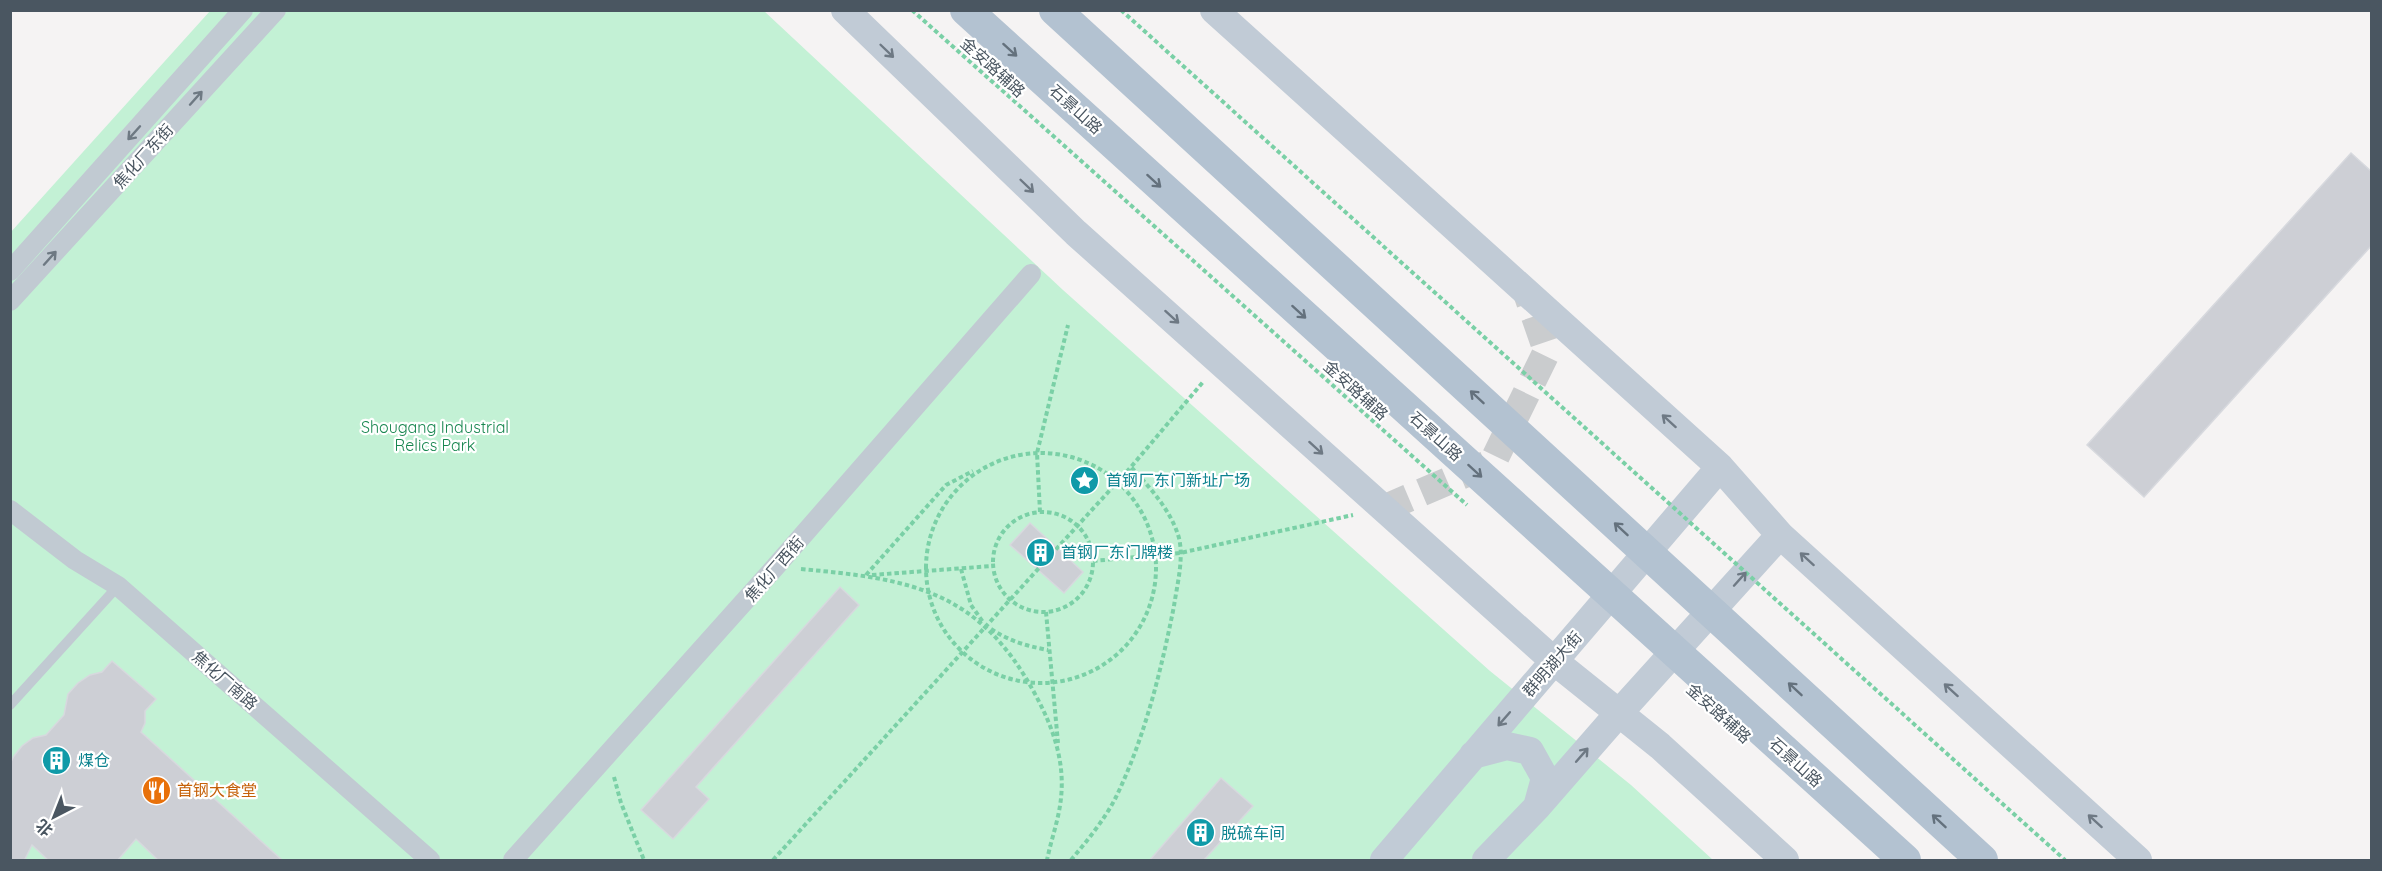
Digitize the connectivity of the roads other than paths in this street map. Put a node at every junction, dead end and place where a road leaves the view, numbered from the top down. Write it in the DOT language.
graph roads {
  1 [pos="243,10"];
  2 [pos="276,10"];
  3 [pos="844,10"];
  4 [pos="966,10"];
  5 [pos="1055,10"];
  6 [pos="1214,10"];
  7 [pos="10,271"];
  8 [pos="1031,274"];
  9 [pos="10,301"];
  10 [pos="1720,467"];
  11 [pos="10,510"];
  12 [pos="1780,535"];
  13 [pos="118,586"];
  14 [pos="1554,661"];
  15 [pos="10,705"];
  16 [pos="1619,713"];
  17 [pos="1473,755"];
  18 [pos="1537,807"];
  19 [pos="430,861"];
  20 [pos="513,861"];
  21 [pos="1384,861"];
  22 [pos="1486,861"];
  23 [pos="1785,861"];
  24 [pos="1905,861"];
  25 [pos="1982,861"];
  26 [pos="2138,861"];
  1 -- 7 [label="street, 焦化厂东街, one-way"];
  9 -- 2 [label="street, 焦化厂东街, one-way"];
  3 -- 14 [label="street, one-way"];
  4 -- 24 [label="main road, 石景山路, one-way, bridge"];
  25 -- 5 [label="main road, one-way, bridge"];
  10 -- 6 [label="street, one-way"];
  8 -- 20 [label="street, 焦化厂西街"];
  10 -- 12 [label="street"];
  10 -- 14 [label="street, 群明湖大街"];
  11 -- 13 [label="street, 焦化厂南路"];
  16 -- 12 [label="street, one-way"];
  26 -- 12 [label="street, one-way"];
  13 -- 15 [label="lane"];
  13 -- 19 [label="street, 焦化厂南路"];
  14 -- 16 [label="street"];
  14 -- 17 [label="street, 群明湖大街, one-way"];
  18 -- 16 [label="street, one-way"];
  16 -- 23 [label="street"];
  17 -- 18 [label="street"];
  17 -- 21 [label="street, 群明湖大街"];
  18 -- 22 [label="street"];
}
